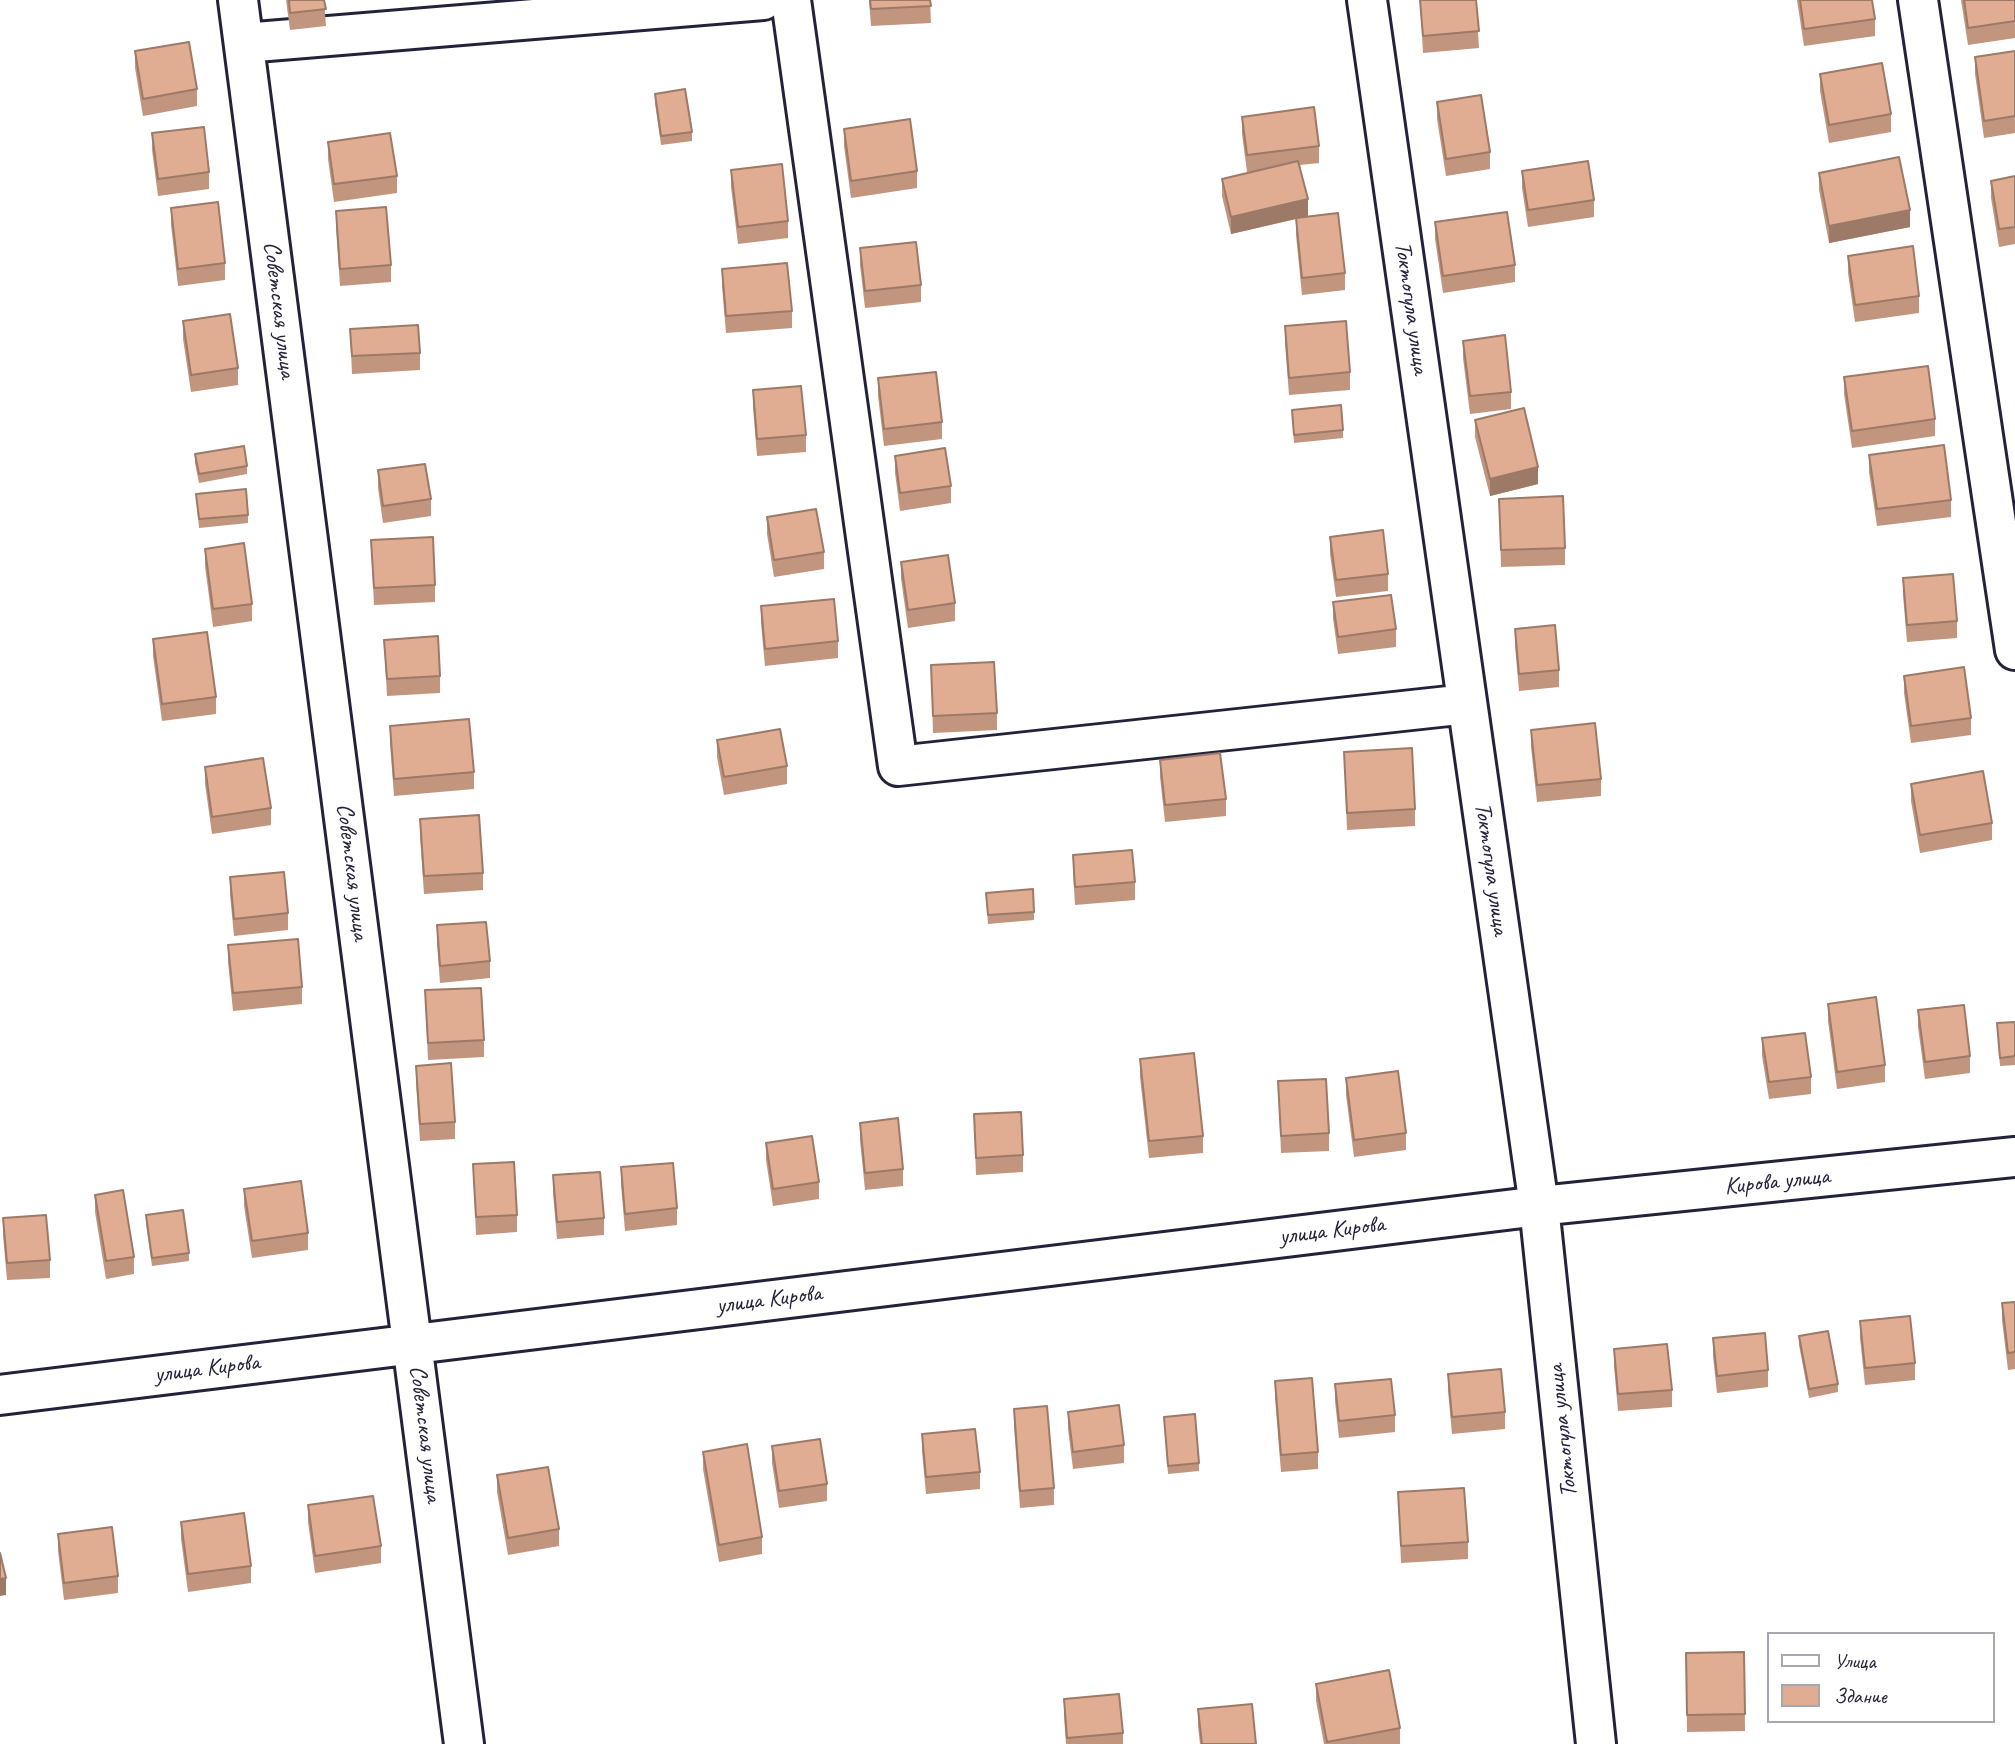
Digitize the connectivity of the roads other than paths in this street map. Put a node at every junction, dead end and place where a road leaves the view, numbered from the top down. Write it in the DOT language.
graph roads {
  1 [pos="239,0"];
  2 [pos="763,0"];
  3 [pos="791,0"];
  4 [pos="1367,0"];
  5 [pos="1918,0"];
  6 [pos="244,43"];
  7 [pos="2015,650"];
  8 [pos="1467,704"];
  9 [pos="2015,1157"];
  10 [pos="1539,1206"];
  11 [pos="414,1344"];
  12 [pos="0,1395"];
  13 [pos="1587,1743"];
  14 [pos="464,1744"];
  1 -- 6 [label="street, Советская улица"];
  2 -- 6 [label="street"];
  3 -- 8 [label="street"];
  4 -- 8 [label="street, Токтогула улица"];
  5 -- 7 [label="street"];
  6 -- 11 [label="street, Советская улица"];
  8 -- 10 [label="street, Токтогула улица"];
  9 -- 10 [label="street, Кирова улица"];
  10 -- 11 [label="street, улица Кирова"];
  10 -- 13 [label="street, Токтогула улица"];
  11 -- 12 [label="street, улица Кирова"];
  11 -- 14 [label="street, Советская улица"];
}
